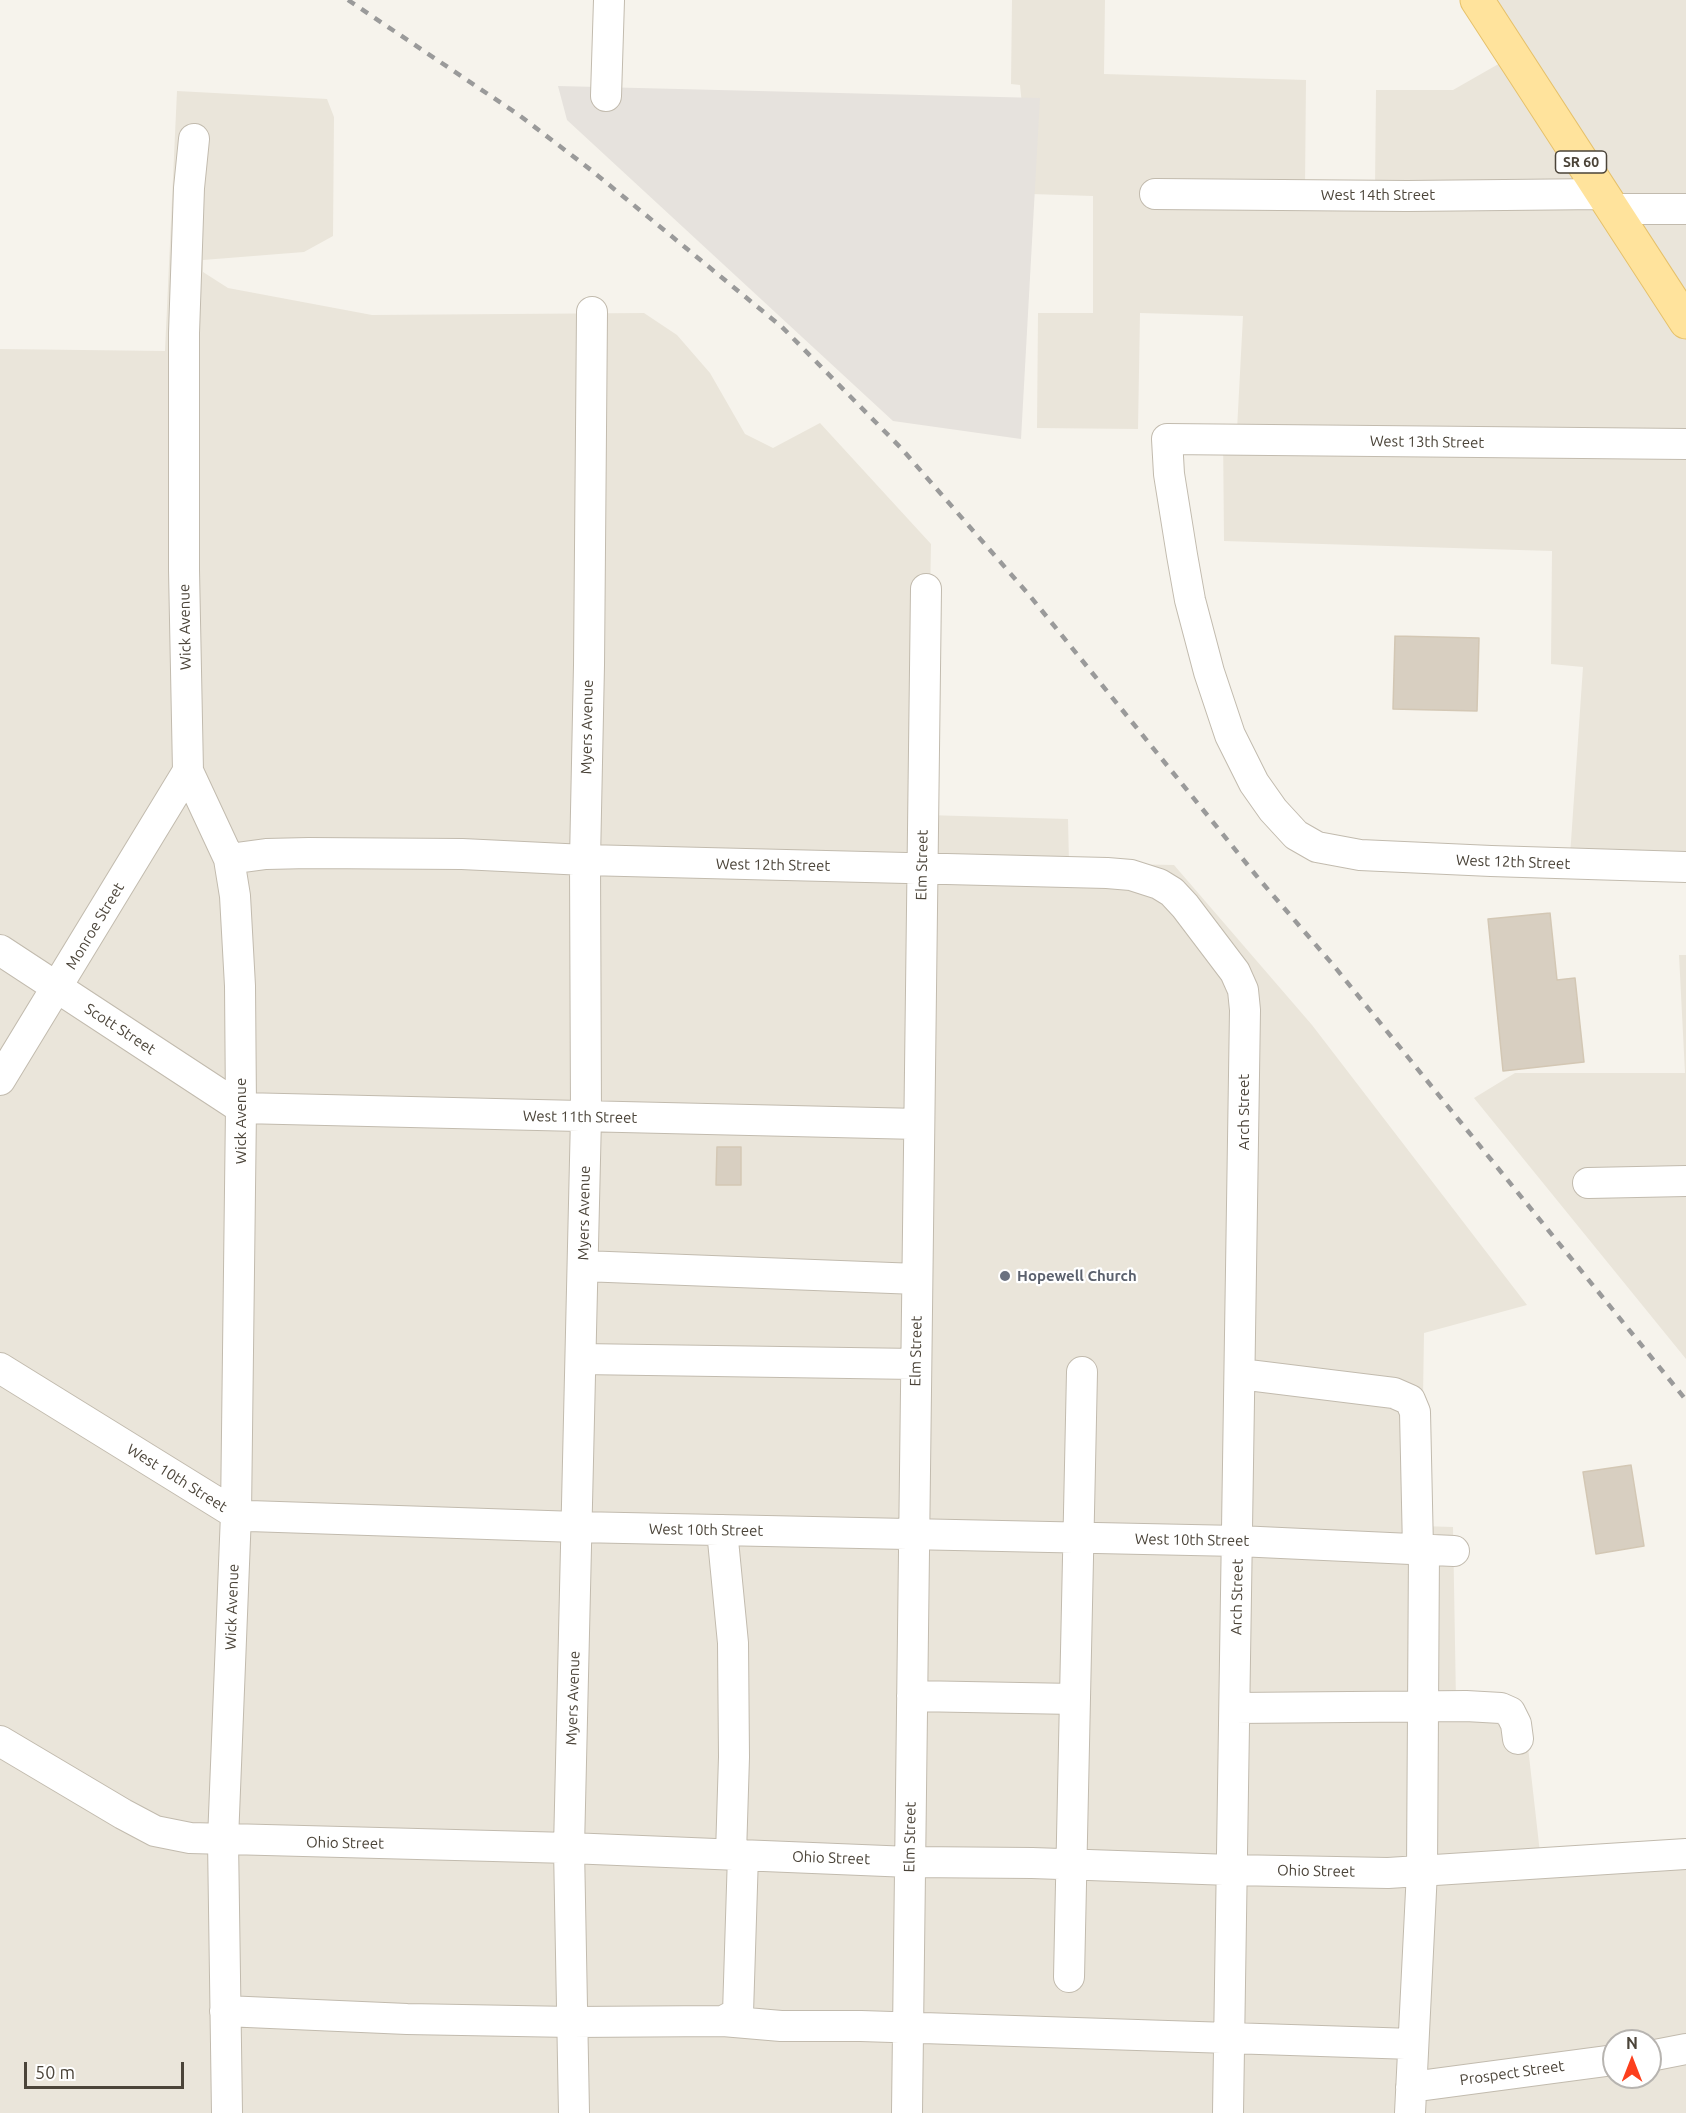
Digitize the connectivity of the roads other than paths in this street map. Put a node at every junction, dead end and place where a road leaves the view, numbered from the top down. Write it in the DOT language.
graph roads {
  1 [pos="609,0"];
  2 [pos="1478,0"];
  3 [pos="606,96"];
  4 [pos="194,139"];
  5 [pos="1155,194"];
  6 [pos="1607,202"];
  7 [pos="1686,209"];
  8 [pos="592,312"];
  9 [pos="1686,322"];
  10 [pos="1167,439"];
  11 [pos="1686,444"];
  12 [pos="926,589"];
  13 [pos="188,771"];
  14 [pos="229,859"];
  15 [pos="585,860"];
  16 [pos="1686,867"];
  17 [pos="922,869"];
  18 [pos="0,950"];
  19 [pos="57,988"];
  20 [pos="1245,1010"];
  21 [pos="0,1080"];
  22 [pos="241,1108"];
  23 [pos="586,1117"];
  24 [pos="919,1124"];
  25 [pos="1686,1181"];
  26 [pos="1588,1183"];
  27 [pos="583,1266"];
  28 [pos="917,1279"];
  29 [pos="581,1359"];
  30 [pos="916,1364"];
  31 [pos="0,1368"];
  32 [pos="1082,1372"];
  33 [pos="1240,1374"];
  34 [pos="236,1514"];
  35 [pos="577,1527"];
  36 [pos="722,1530"];
  37 [pos="914,1534"];
  38 [pos="1077,1538"];
  39 [pos="1238,1541"];
  40 [pos="1421,1549"];
  41 [pos="1454,1551"];
  42 [pos="912,1696"];
  43 [pos="1075,1699"];
  44 [pos="1423,1707"];
  45 [pos="1235,1708"];
  46 [pos="1518,1739"];
  47 [pos="0,1741"];
  48 [pos="223,1840"];
  49 [pos="569,1848"];
  50 [pos="737,1854"];
  51 [pos="1686,1854"];
  52 [pos="910,1862"];
  53 [pos="1073,1864"];
  54 [pos="1231,1870"];
  55 [pos="1422,1870"];
  56 [pos="1069,1977"];
  57 [pos="225,2011"];
  58 [pos="723,2021"];
  59 [pos="572,2022"];
  60 [pos="908,2027"];
  61 [pos="1229,2038"];
  62 [pos="1413,2044"];
  63 [pos="1686,2049"];
  64 [pos="1662,2054"];
  65 [pos="1602,2062"];
  66 [pos="1410,2100"];
  67 [pos="227,2113"];
  68 [pos="574,2113"];
  69 [pos="907,2113"];
  70 [pos="1228,2113"];
  1 -- 3 [label="street"];
  2 -- 6 [label="main road, SR 60"];
  4 -- 13 [label="street, Wick Avenue"];
  5 -- 6 [label="street, West 14th Street"];
  6 -- 7 [label="street, West 14th Street"];
  6 -- 9 [label="main road, SR 60"];
  8 -- 15 [label="street, Myers Avenue"];
  10 -- 11 [label="street, West 13th Street"];
  10 -- 16 [label="street, West 12th Street"];
  12 -- 17 [label="street, Elm Street"];
  13 -- 14 [label="street, Wick Avenue"];
  13 -- 19 [label="street, Monroe Street"];
  14 -- 15 [label="street, West 12th Street"];
  14 -- 22 [label="street, Wick Avenue"];
  15 -- 17 [label="street, West 12th Street"];
  15 -- 23 [label="street, Myers Avenue"];
  17 -- 20 [label="street, West 12th Street"];
  17 -- 24 [label="street, Elm Street"];
  18 -- 19 [label="street, Scott Street"];
  19 -- 21 [label="street, Monroe Street"];
  19 -- 22 [label="street, Scott Street"];
  20 -- 33 [label="street, Arch Street"];
  22 -- 23 [label="street, West 11th Street"];
  22 -- 34 [label="street, Wick Avenue"];
  23 -- 24 [label="street, West 11th Street"];
  23 -- 27 [label="street, Myers Avenue"];
  24 -- 28 [label="street, Elm Street"];
  25 -- 26 [label="street"];
  27 -- 28 [label="street"];
  27 -- 29 [label="street, Myers Avenue"];
  28 -- 30 [label="street, Elm Street"];
  29 -- 30 [label="street"];
  29 -- 35 [label="street, Myers Avenue"];
  30 -- 37 [label="street, Elm Street"];
  31 -- 34 [label="street, West 10th Street"];
  32 -- 38 [label="street"];
  33 -- 39 [label="street, Arch Street"];
  33 -- 40 [label="street"];
  34 -- 35 [label="street, West 10th Street"];
  34 -- 48 [label="street, Wick Avenue"];
  35 -- 36 [label="street, West 10th Street"];
  35 -- 49 [label="street, Myers Avenue"];
  36 -- 37 [label="street, West 10th Street"];
  36 -- 50 [label="street"];
  37 -- 38 [label="street, West 10th Street"];
  37 -- 42 [label="street, Elm Street"];
  38 -- 39 [label="street, West 10th Street"];
  38 -- 43 [label="street"];
  39 -- 40 [label="street, West 10th Street"];
  39 -- 45 [label="street, Arch Street"];
  40 -- 41 [label="street, West 10th Street"];
  40 -- 44 [label="street"];
  42 -- 43 [label="street"];
  42 -- 52 [label="street, Elm Street"];
  43 -- 53 [label="street"];
  44 -- 45 [label="street"];
  44 -- 46 [label="street"];
  44 -- 55 [label="street"];
  45 -- 54 [label="street, Arch Street"];
  47 -- 48 [label="street, Ohio Street"];
  48 -- 49 [label="street, Ohio Street"];
  48 -- 57 [label="street, Wick Avenue"];
  49 -- 50 [label="street, Ohio Street"];
  49 -- 59 [label="street, Myers Avenue"];
  50 -- 52 [label="street, Ohio Street"];
  50 -- 58 [label="street"];
  51 -- 55 [label="street, Ohio Street"];
  52 -- 53 [label="street, Ohio Street"];
  52 -- 60 [label="street, Elm Street"];
  53 -- 54 [label="street, Ohio Street"];
  53 -- 56 [label="street"];
  54 -- 55 [label="street, Ohio Street"];
  54 -- 61 [label="street, Arch Street"];
  55 -- 62 [label="street"];
  57 -- 59 [label="street"];
  57 -- 67 [label="street, Wick Avenue"];
  58 -- 59 [label="street"];
  58 -- 60 [label="street"];
  59 -- 68 [label="street, Myers Avenue"];
  60 -- 61 [label="street"];
  60 -- 69 [label="street, Elm Street"];
  61 -- 62 [label="street"];
  61 -- 70 [label="street, Arch Street"];
  62 -- 66 [label="street"];
  63 -- 64 [label="street"];
  65 -- 66 [label="street, Prospect Street"];
}
